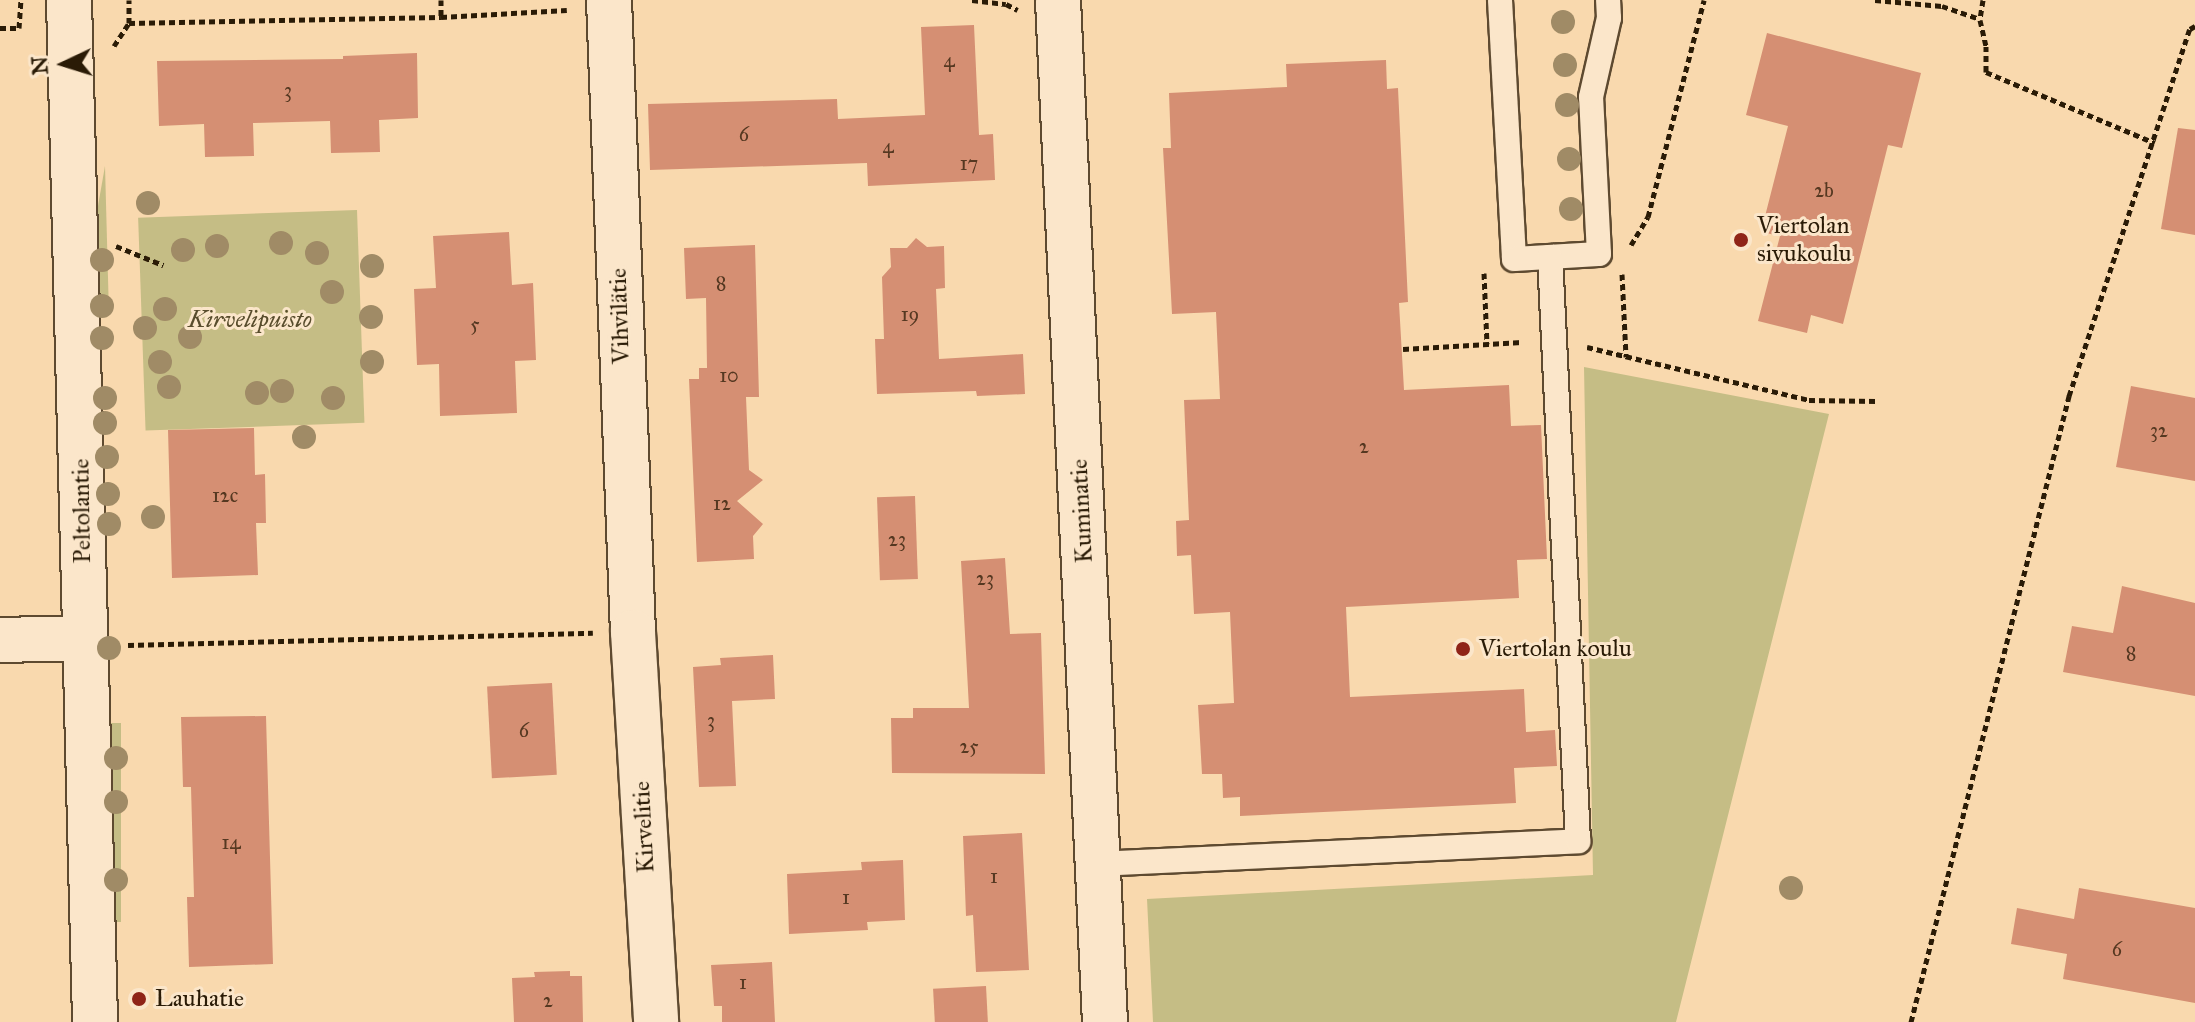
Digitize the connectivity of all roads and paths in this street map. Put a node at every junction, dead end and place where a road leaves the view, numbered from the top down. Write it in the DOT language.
graph roads {
  1 [pos="21,0"];
  2 [pos="69,0"];
  3 [pos="441,0"];
  4 [pos="972,0"];
  5 [pos="1500,0"];
  6 [pos="1608,0"];
  7 [pos="1704,0"];
  8 [pos="1875,0"];
  9 [pos="1983,0"];
  10 [pos="1006,2"];
  11 [pos="1042,9"];
  12 [pos="608,10"];
  13 [pos="441,17"];
  14 [pos="1980,20"];
  15 [pos="129,23"];
  16 [pos="2195,26"];
  17 [pos="0,28"];
  18 [pos="2155,143"];
  19 [pos="115,246"];
  20 [pos="1610,256"];
  21 [pos="1550,257"];
  22 [pos="163,265"];
  23 [pos="1554,340"];
  24 [pos="1403,349"];
  25 [pos="1626,357"];
  26 [pos="1876,401"];
  27 [pos="633,632"];
  28 [pos="85,638"];
  29 [pos="0,640"];
  30 [pos="127,645"];
  31 [pos="1098,864"];
  32 [pos="95,1022"];
  33 [pos="656,1022"];
  34 [pos="1105,1022"];
  35 [pos="1911,1022"];
  1 -- 17 [label="path"];
  2 -- 28 [label="street, Peltolantie"];
  3 -- 13 [label="path"];
  4 -- 10 [label="path"];
  5 -- 21 [label="lane"];
  6 -- 20 [label="lane"];
  7 -- 20 [label="path"];
  8 -- 14 [label="path"];
  9 -- 14 [label="path"];
  10 -- 11 [label="path"];
  11 -- 31 [label="street, Kuminatie"];
  12 -- 13 [label="path"];
  12 -- 27 [label="street, Vihvilätie"];
  13 -- 15 [label="path"];
  14 -- 18 [label="path"];
  16 -- 18 [label="path"];
  18 -- 35 [label="path"];
  19 -- 22 [label="path"];
  20 -- 21 [label="lane"];
  20 -- 25 [label="path"];
  21 -- 23 [label="lane"];
  23 -- 24 [label="path"];
  23 -- 25 [label="path"];
  23 -- 31 [label="lane"];
  25 -- 26 [label="path"];
  27 -- 30 [label="path"];
  27 -- 33 [label="street, Kirvelitie"];
  28 -- 29 [label="street"];
  28 -- 32 [label="street, Peltolantie"];
  31 -- 34 [label="street, Kuminatie"];
}
